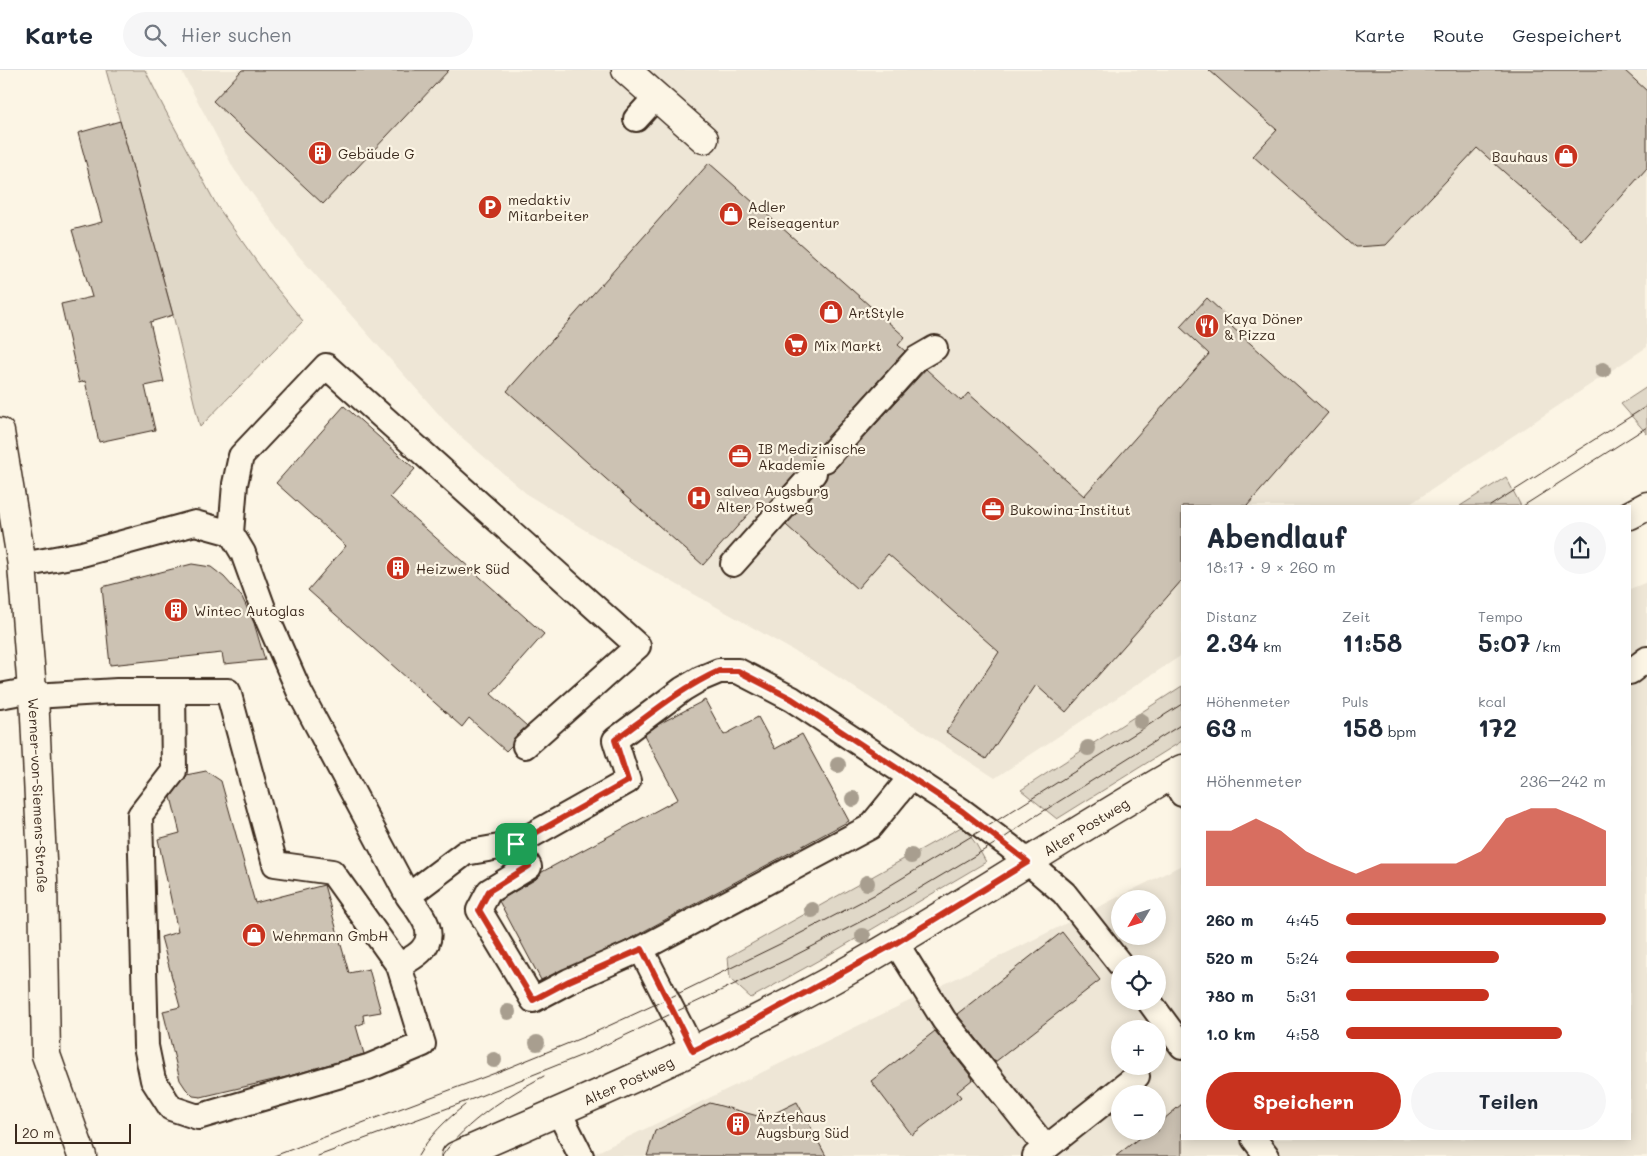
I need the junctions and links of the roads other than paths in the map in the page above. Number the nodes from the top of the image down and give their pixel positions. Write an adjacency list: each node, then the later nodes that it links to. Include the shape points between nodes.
1 (626, 70): 2 (street)
2 (656, 97): 3 (lane); 4 (street)
3 (636, 119)
4 (704, 139)
5 (935, 348): 10 (lane, via 916,359)
6 (0, 432): 11 (street, Werner-von-Siemens-Straße)
7 (1647, 506): 8 (street)
8 (1631, 514)
9 (231, 533): 11 (lane, via 195,523 82,554); 17 (lane, via 241,456 326,366 638,646); 22 (lane, via 243,553 300,693)
10 (732, 564)
11 (22, 565): 15 (street, Werner-von-Siemens-Straße)
12 (1647, 659): 13 (lane)
13 (1631, 671)
14 (173, 691): 15 (lane); 26 (lane, via 228,691 275,864 332,872); 26 (lane, via 174,771 140,815 146,1046 153,1080 171,1108 198,1117 368,1067 423,1044)
15 (33, 693): 16 (lane); 34 (street, Werner-von-Siemens-Straße, via 43,880 46,1056)
16 (0, 696)
17 (525, 746)
18 (910, 778): 20 (lane, via 792,699 738,671 719,671 683,690 615,740 628,781); 21 (lane, via 962,811); 24 (lane, via 870,827)
19 (1179, 779): 21 (street, Alter Postweg)
20 (516, 844): 22 (lane, via 465,853); 24 (lane, via 529,866 489,891 479,910 533,1000)
21 (1028, 862): 23 (street, Alter Postweg); 25 (lane, via 1064,893)
22 (408, 896): 26 (lane, via 428,926 428,941 421,951)
23 (896, 943): 29 (street, Alter Postweg); 33 (lane, via 944,1020)
24 (642, 949): 29 (lane)
25 (1113, 955)
26 (399, 966)
27 (1156, 1010): 28 (lane)
28 (1181, 1045)
29 (693, 1051): 31 (street, Alter Postweg)
30 (1137, 1076): 33 (lane)
31 (559, 1112): 35 (street, Alter Postweg); 36 (lane)
32 (1255, 1140): 37 (lane)
33 (1041, 1152)
34 (82, 1156)
35 (456, 1156)
36 (581, 1156)
37 (1267, 1156)

